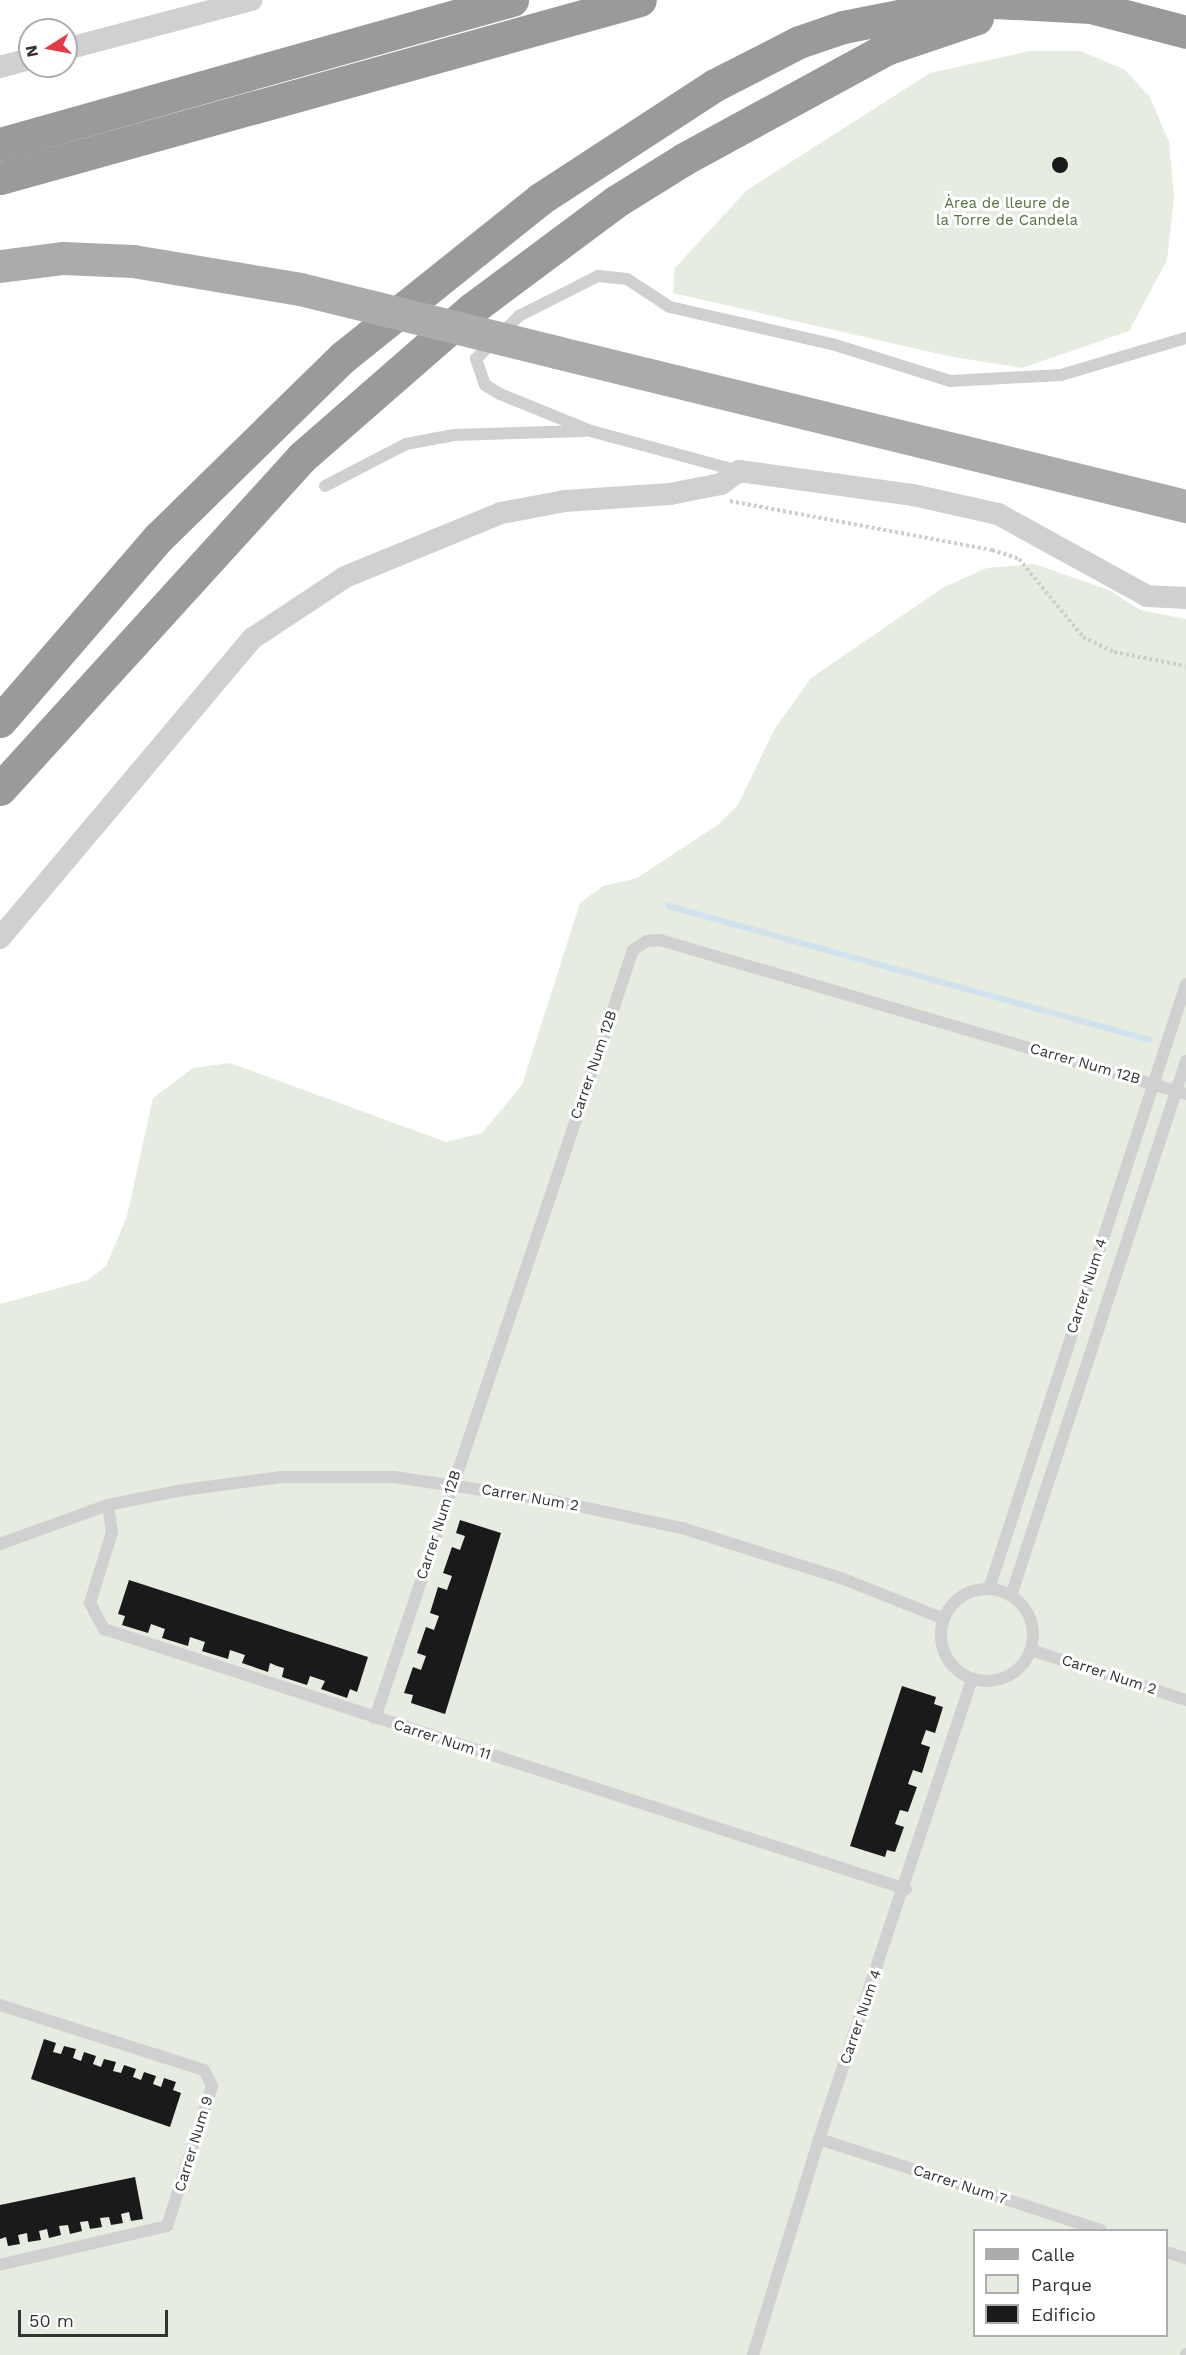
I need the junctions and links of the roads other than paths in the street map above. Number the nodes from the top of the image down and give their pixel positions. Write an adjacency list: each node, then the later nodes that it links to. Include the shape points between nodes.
1 (252, 0): 6 (street)
2 (512, 0): 9 (highway)
3 (640, 0): 10 (highway)
4 (1053, 5): 5 (highway, via 1133,16); 18 (highway, via 974,1 920,9 799,42 675,109 540,199 422,289 264,429 159,537); 19 (highway, via 958,22 886,49 684,159 553,246 391,376 302,457)
5 (1186, 32)
6 (78, 46)
7 (18, 62): 8 (street)
8 (0, 67)
9 (0, 144)
10 (3, 177)
11 (0, 266): 16 (main road, bridge, via 63,258 133,261 300,289)
12 (1186, 338): 13 (lane, via 1061,375 950,381 832,344 670,307 627,279 598,276 519,316 476,358 479,375 492,390)
13 (591, 431): 14 (lane); 15 (lane, via 454,435 406,444)
14 (739, 471): 17 (street, via 913,495 998,514 1147,596); 20 (street, via 721,484 696,490 501,513 424,540 282,615 253,638)
15 (325, 486)
16 (1186, 506)
17 (1186, 598)
18 (0, 721)
19 (0, 789)
20 (0, 938)
21 (1186, 984): 23 (lane, Carrer Num 4)
22 (1186, 1061): 24 (lane, Carrer Num 4)
23 (1153, 1084): 24 (lane, Carrer Num 12B); 25 (lane, Carrer Num 12B, via 660,940 647,940 633,950 627,965); 28 (lane, Carrer Num 4)
24 (1181, 1092): 29 (lane, Carrer Num 4)
25 (453, 1484): 26 (lane, Carrer Num 2, via 394,1477 281,1477); 30 (lane, Carrer Num 2, via 682,1528 830,1574); 34 (lane, Carrer Num 12B)
26 (108, 1505): 27 (lane, Carrer Num 2); 34 (lane, Carrer Num 11, via 112,1532 90,1603 104,1629)
27 (0, 1544)
28 (989, 1588): 29 (lane); 30 (lane, via 958,1598)
29 (1011, 1596): 31 (lane, via 1032,1623)
30 (944, 1619): 32 (lane, via 945,1655)
31 (1031, 1650): 32 (lane, via 1011,1676 996,1682); 33 (lane, Carrer Num 2)
32 (972, 1679): 35 (lane, Carrer Num 4)
33 (1186, 1700)
34 (375, 1718): 35 (lane, Carrer Num 11)
35 (906, 1889): 37 (lane, Carrer Num 4)
36 (0, 2005): 41 (lane, Carrer Num 9, via 204,2070 212,2086 167,2226)
37 (819, 2139): 38 (lane, Carrer Num 7); 42 (lane, Carrer Num 4)
38 (1098, 2229)
39 (1168, 2252): 40 (lane)
40 (1186, 2258)
41 (0, 2265)
42 (753, 2355)

